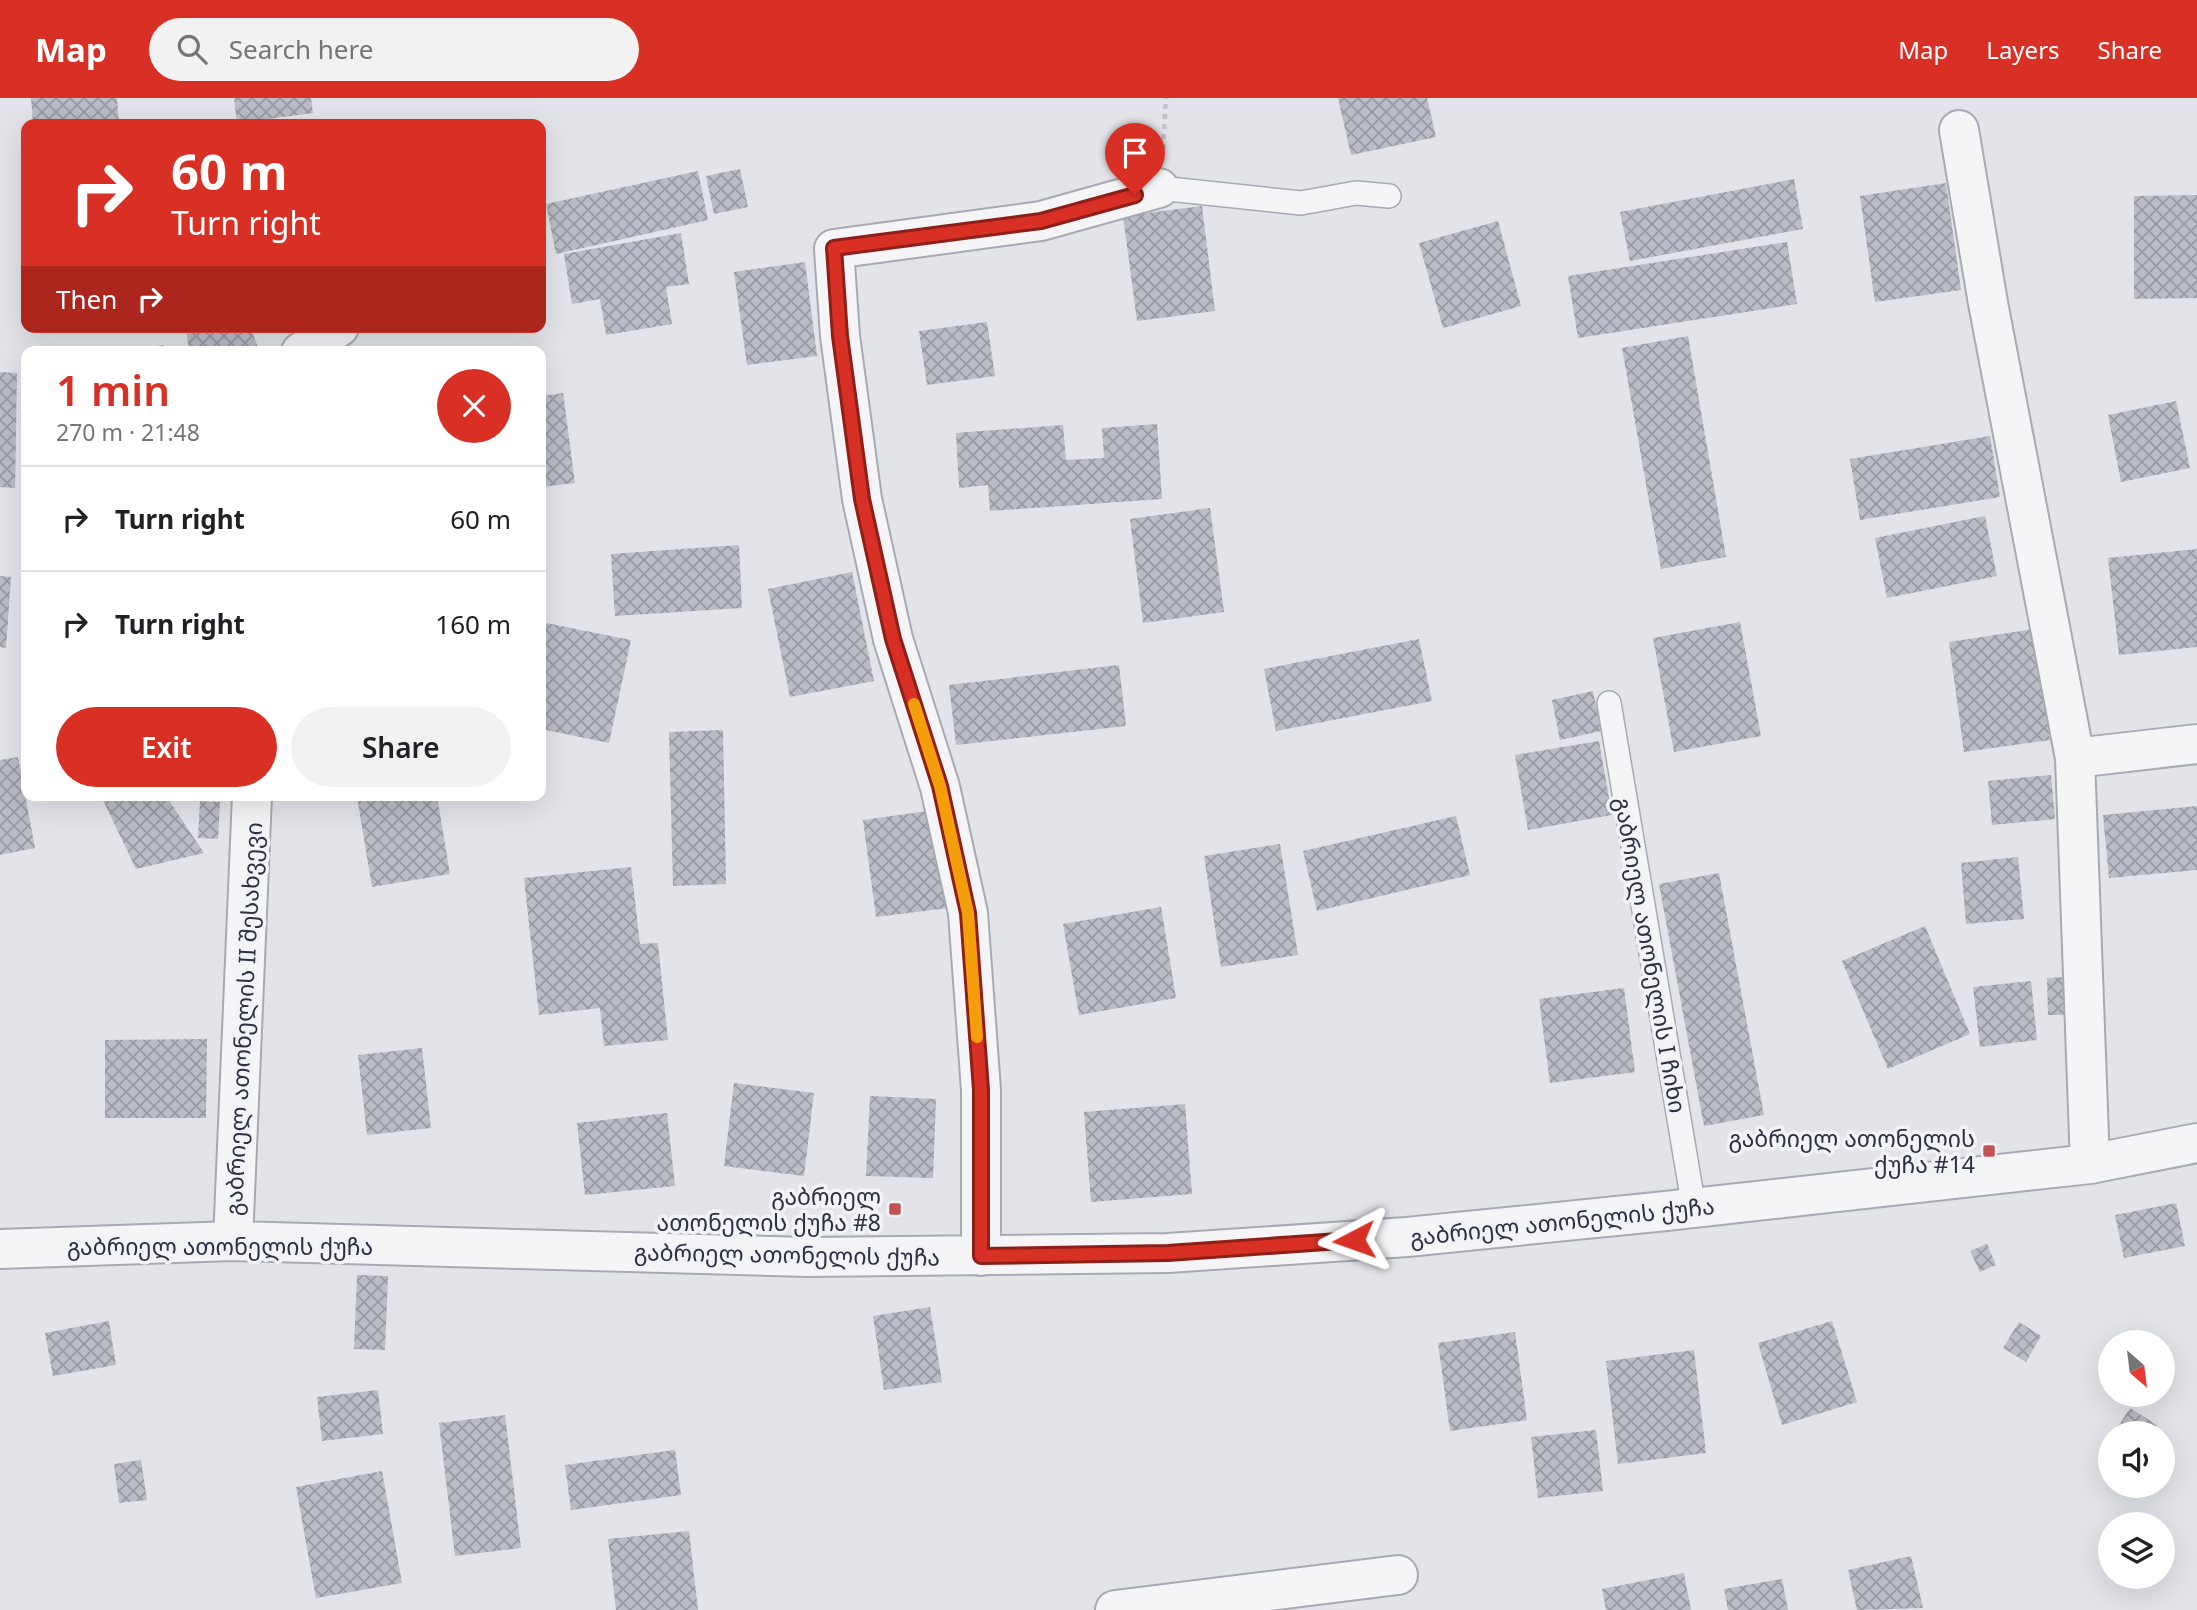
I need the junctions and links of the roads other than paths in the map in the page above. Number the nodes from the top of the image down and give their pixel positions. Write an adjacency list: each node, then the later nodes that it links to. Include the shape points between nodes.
1 (1959, 130): 8 (street)
2 (1159, 188): 3 (lane, via 1301,203 1356,193); 15 (street, via 1041,221 834,248 840,336 862,499 893,639 940,786 968,913 981,1090)
3 (1389, 196)
4 (330, 333): 5 (street)
5 (310, 346)
6 (1609, 703): 12 (lane, გაბრიელ ათონელის I ჩიხი)
7 (2197, 744): 8 (street)
8 (2075, 758): 11 (street)
9 (252, 801): 13 (street, გაბრიელ ათონელის II შესახვევი)
10 (2197, 1143): 11 (street, გაბრიელ ათონელის ქუჩა)
11 (2090, 1164): 12 (street, გაბრიელ ათონელის ქუჩა)
12 (1694, 1208): 15 (street, გაბრიელ ათონელის ქუჩა, via 1407,1237 1181,1252)
13 (233, 1241): 14 (street, გაბრიელ ათონელის ქუჩა); 15 (street, გაბრიელ ათონელის ქუჩა)
14 (0, 1249)
15 (981, 1256)
16 (1398, 1575): 17 (street)
17 (1115, 1610)

